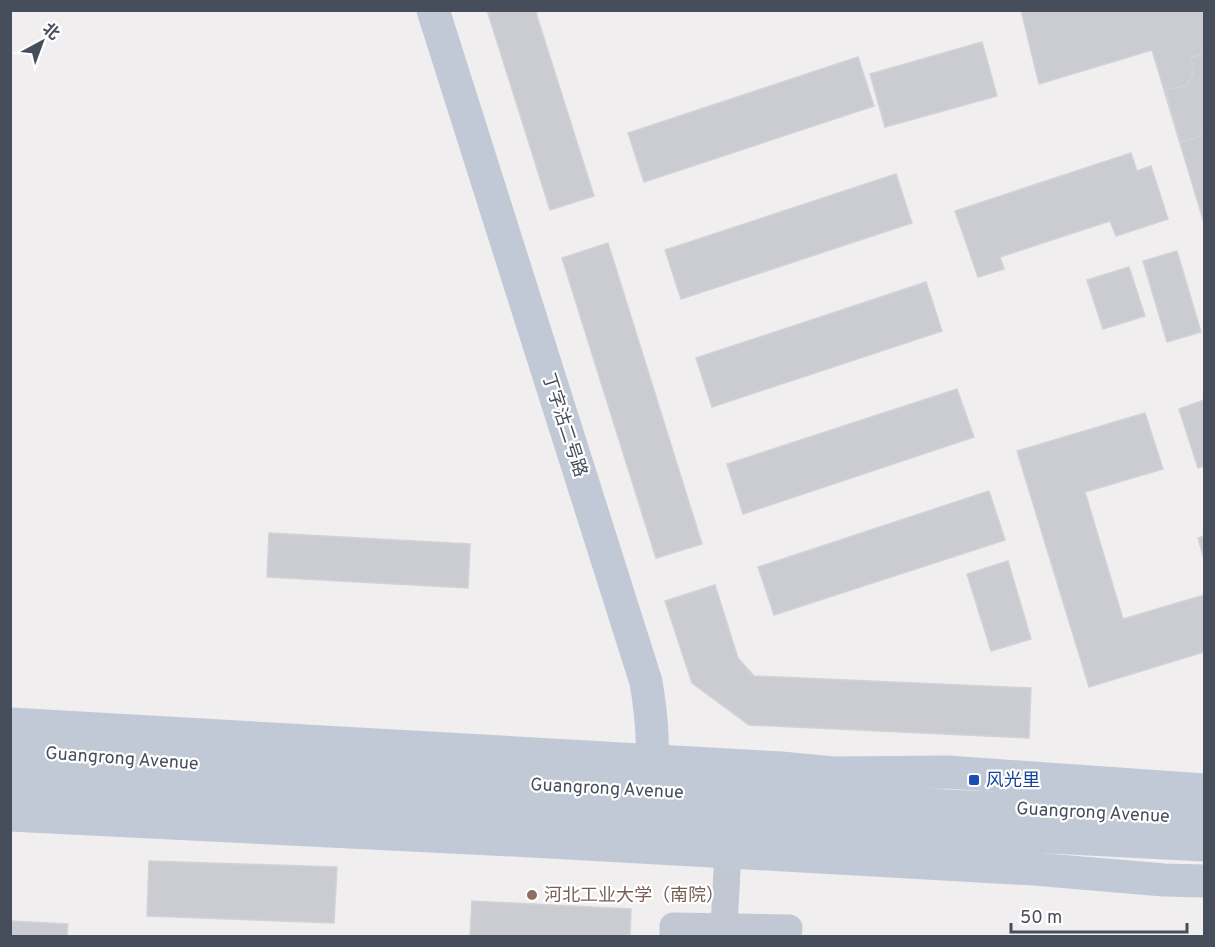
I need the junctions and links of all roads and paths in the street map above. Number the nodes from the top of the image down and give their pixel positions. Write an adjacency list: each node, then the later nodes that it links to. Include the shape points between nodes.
1 (433, 10): 6 (main road, 丁字沽二号路, via 646,682 652,715)
2 (10, 723): 6 (main road)
3 (10, 750): 6 (main road, Guangrong Avenue)
4 (10, 783): 6 (main road, Guangrong Avenue)
5 (1204, 790): 6 (main road, via 948,772 833,773)
6 (649, 804): 7 (main road); 8 (main road, Guangrong Avenue); 9 (main road, Guangrong Avenue); 10 (main road)
7 (10, 815)
8 (1204, 818)
9 (1204, 845)
10 (728, 852): 11 (main road); 12 (street)
11 (1204, 881)
12 (724, 926): 13 (street, via 673,926); 14 (street, via 789,928)
13 (673, 936)
14 (788, 936)

